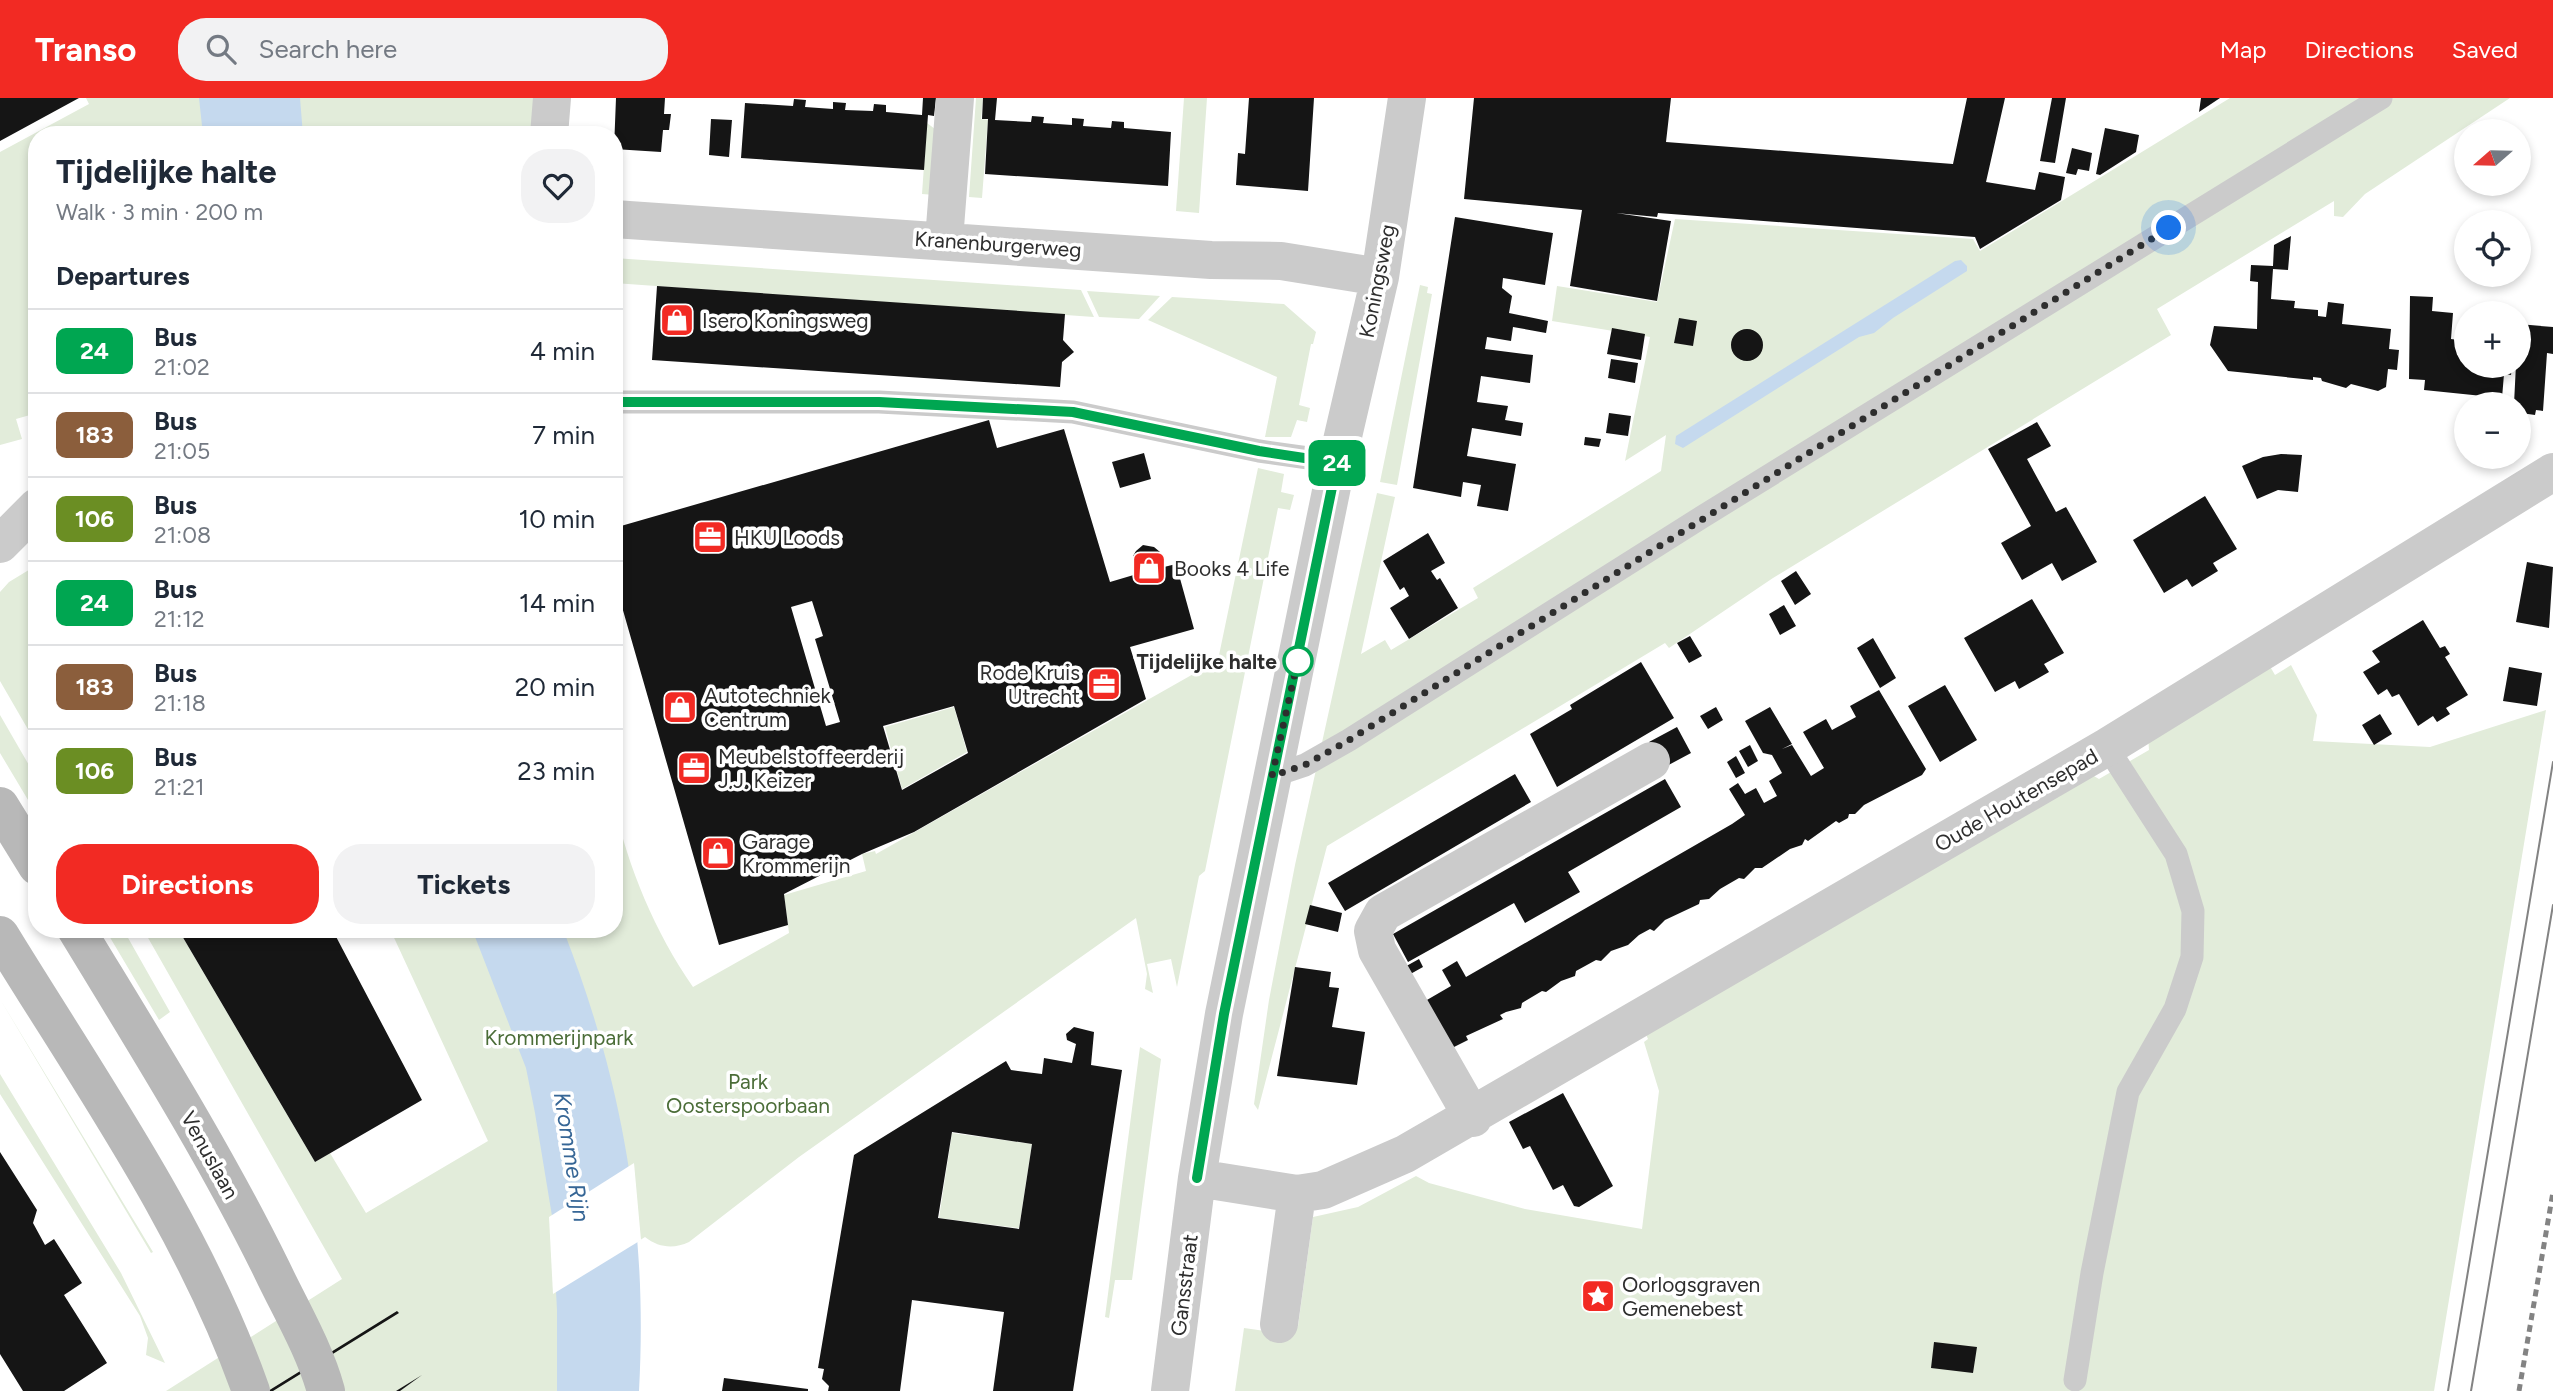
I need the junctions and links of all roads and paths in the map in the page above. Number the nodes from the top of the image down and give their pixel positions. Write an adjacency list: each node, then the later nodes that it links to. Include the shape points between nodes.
1 (552, 98): 5 (street)
2 (955, 98): 7 (street)
3 (1408, 98): 8 (street, Koningsweg)
4 (2381, 98): 18 (lane, via 1349,740 1305,765)
5 (550, 126)
6 (623, 220): 7 (street, Kranenburgerweg)
7 (944, 240): 8 (street, Kranenburgerweg, via 1282,261)
8 (1380, 278): 10 (street, Koningsweg)
9 (623, 402): 10 (lane, via 879,402 1073,412)
10 (1337, 463): 18 (street, Koningsweg)
11 (2553, 472): 16 (street, Oude Houtensepad)
12 (28, 497): 13 (street)
13 (0, 505)
14 (28, 516): 15 (street)
15 (0, 544)
16 (2107, 747): 23 (street, Oude Houtensepad); 27 (lane, via 2176,854 2193,911 2192,957 2175,1009 2128,1092)
17 (1651, 761): 23 (street, via 1383,913 1373,931 1377,950)
18 (1272, 776): 24 (street, Koningsweg, via 1224,1014)
19 (0, 806): 20 (main road)
20 (28, 851)
21 (0, 935): 28 (main road, via 178,1226 218,1307)
22 (82, 938): 29 (main road, Venuslaan, via 173,1087 258,1241 318,1364)
23 (1472, 1118): 25 (street, Oude Houtensepad, via 1360,1176)
24 (1197, 1178): 25 (street, Oude Houtensepad); 30 (street, Gansstraat)
25 (1297, 1194): 26 (street)
26 (1279, 1324)
27 (2075, 1380)
28 (251, 1391)
29 (326, 1391)
30 (1170, 1391)

